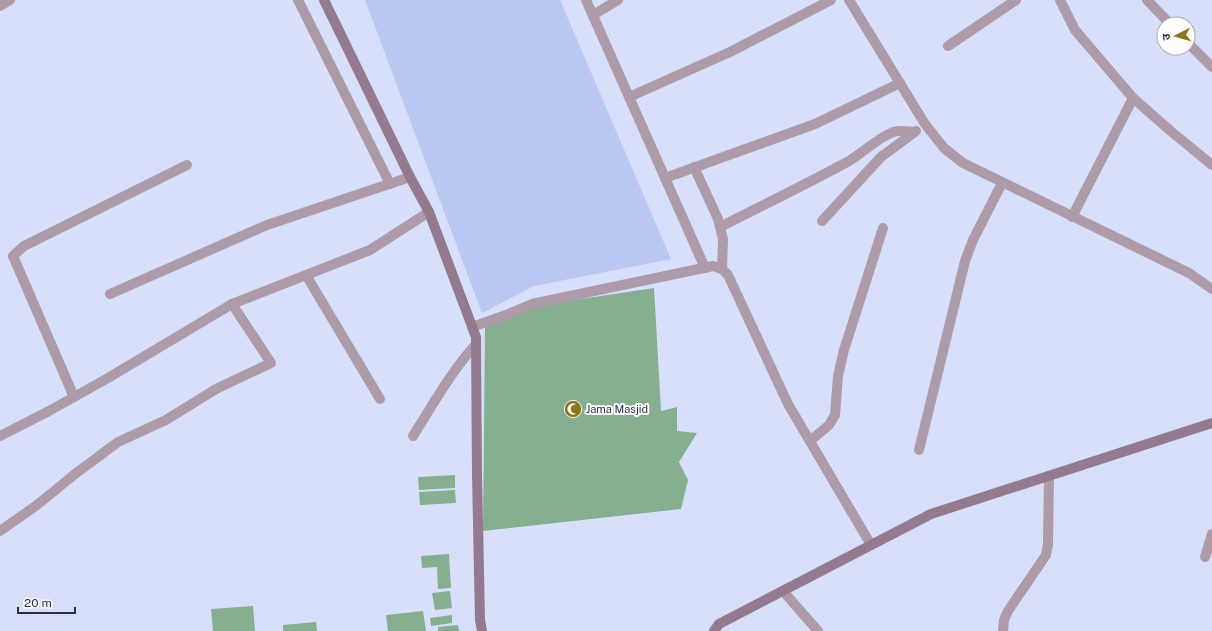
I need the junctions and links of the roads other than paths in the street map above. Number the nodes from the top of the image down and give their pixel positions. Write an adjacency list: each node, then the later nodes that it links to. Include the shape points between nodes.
1 (10, 0): 11 (street)
2 (298, 0): 28 (street)
3 (324, 0): 25 (main road)
4 (586, 0): 12 (street)
5 (618, 0): 12 (street)
6 (831, 0): 18 (street, via 730,52)
7 (848, 0): 17 (street)
8 (1016, 0): 14 (street)
9 (1060, 0): 19 (street, via 1075,30)
10 (1151, 2): 13 (street)
11 (0, 6)
12 (593, 15): 18 (street)
13 (1163, 16)
14 (948, 46)
15 (1196, 51): 16 (street)
16 (1212, 67)
17 (900, 83): 20 (street); 24 (street, via 815,124)
18 (629, 97): 26 (street)
19 (1133, 98): 22 (street); 30 (street)
20 (925, 124): 21 (street); 27 (street, via 944,148 963,163)
21 (914, 132): 31 (street, via 881,157); 32 (street, via 901,130 892,133 836,168)
22 (1212, 164)
23 (187, 165): 42 (street, via 24,246 13,256)
24 (694, 167): 26 (street); 32 (street)
25 (410, 177): 28 (street); 29 (main road)
26 (665, 178): 34 (street)
27 (1002, 183): 30 (street); 48 (street, via 972,240 965,261)
28 (390, 184): 38 (street, via 267,226)
29 (429, 212): 36 (street, via 370,250); 40 (main road)
30 (1072, 217): 37 (street, via 1188,273)
31 (822, 221)
32 (720, 227): 35 (street, via 723,239)
33 (883, 228): 47 (street, via 844,350 838,376 835,415 829,425)
34 (705, 268): 35 (street, via 713,266); 40 (street, via 532,304)
35 (722, 269): 47 (street, via 728,275 788,404)
36 (306, 275): 39 (street); 43 (street)
37 (1212, 289)
38 (110, 294)
39 (232, 304): 42 (street); 50 (street, via 271,363 216,389 166,420 118,442)
40 (472, 327): 41 (main road)
41 (476, 344): 46 (street, via 451,375); 55 (main road)
42 (74, 398): 45 (street)
43 (380, 399)
44 (1212, 423): 49 (main road)
45 (0, 436)
46 (414, 436)
47 (810, 441): 52 (street)
48 (919, 450)
49 (1049, 476): 52 (main road, via 931,514); 58 (street, via 1046,555 1008,611)
50 (0, 531)
51 (1212, 534): 53 (street)
52 (871, 545): 54 (main road)
53 (1205, 557)
54 (783, 591): 56 (main road, via 719,624); 57 (street)
55 (482, 631)
56 (714, 631)
57 (818, 631)
58 (1003, 631)

